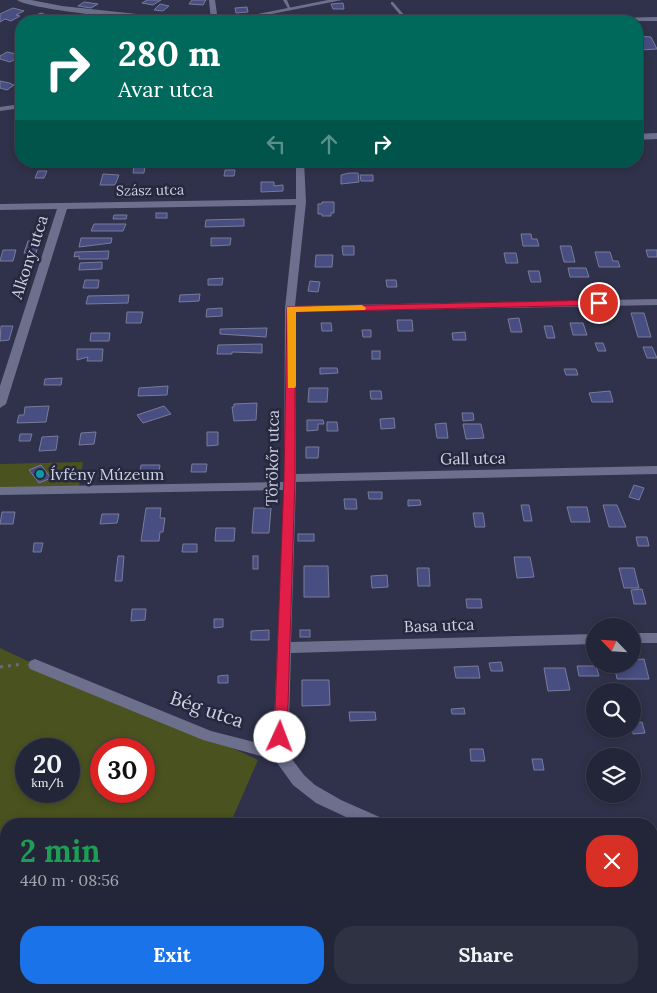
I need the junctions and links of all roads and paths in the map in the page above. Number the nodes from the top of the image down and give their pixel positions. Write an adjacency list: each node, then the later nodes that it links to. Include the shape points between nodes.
1 (20, 0): 7 (street)
2 (212, 0): 8 (street)
3 (285, 0): 6 (lane)
4 (339, 0): 6 (street)
5 (392, 3): 10 (lane)
6 (290, 9): 9 (street)
7 (128, 15)
8 (214, 15)
9 (258, 15)
10 (401, 15)
11 (643, 19): 12 (street)
12 (657, 19)
13 (15, 107): 14 (street)
14 (0, 109)
15 (657, 136): 16 (street)
16 (643, 137)
17 (300, 167): 18 (street, Törökőr utca)
18 (301, 202): 19 (street, Szász utca); 22 (street, Törökőr utca)
19 (63, 206): 20 (street, Szász utca); 23 (street, Alkony utca)
20 (0, 207)
21 (657, 302): 22 (street)
22 (291, 309): 26 (street, Törökőr utca)
23 (6, 367): 24 (street, Alkony utca)
24 (0, 404)
25 (657, 470): 26 (street, Gall utca)
26 (290, 482): 27 (street, Gall utca); 31 (street, Törökőr utca)
27 (0, 491)
28 (641, 638): 29 (street)
29 (657, 638)
30 (586, 639): 31 (street, Basa utca)
31 (284, 648): 34 (street, Törökőr utca)
32 (35, 665): 33 (path); 34 (street, Bég utca, via 208,736)
33 (0, 666)
34 (280, 755): 35 (street, via 289,772 305,787)
35 (365, 818)

